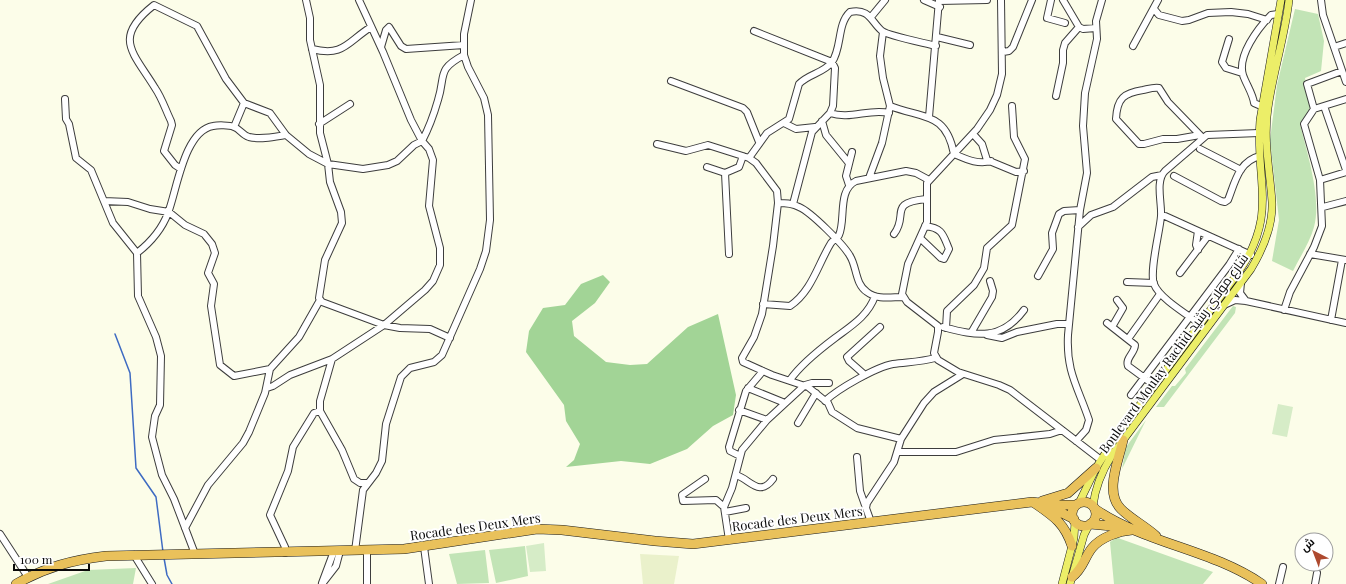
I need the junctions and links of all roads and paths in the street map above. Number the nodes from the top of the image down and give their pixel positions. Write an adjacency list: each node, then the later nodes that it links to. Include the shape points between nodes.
1 (306, 0): 36 (street)
2 (359, 0): 23 (street)
3 (471, 0): 30 (street)
4 (885, 0): 19 (street)
5 (924, 0): 16 (street)
6 (987, 0): 16 (street)
7 (1001, 0): 37 (street)
8 (1032, 0): 37 (street, via 1013,47)
9 (1051, 0): 21 (street, via 1047,18)
10 (1063, 0): 22 (street)
11 (1102, 0): 24 (street)
12 (1158, 0): 17 (street)
13 (1281, 0): 18 (main road, Boulevard Moulay Rachid شارع مولاي رشيد)
14 (1289, 0): 117 (main road, Boulevard Moulay Rachid شارع مولاي رشيد, via 1267,120 1266,144 1272,203 1270,224 1258,257)
15 (1321, 0): 35 (street, via 1323,15)
16 (939, 3): 27 (street)
17 (1154, 9): 20 (street, via 1159,15 1182,21 1208,13 1231,12); 33 (street)
18 (1278, 14): 20 (street, via 1271,15); 51 (main road, Boulevard Moulay Rachid شارع مولاي رشيد)
19 (871, 17): 26 (street); 39 (street, via 856,12 848,14)
20 (1267, 20): 41 (street, via 1250,41)
21 (1064, 23)
22 (1079, 26): 24 (street, via 1084,29); 44 (street, via 1065,43 1064,63)
23 (371, 27): 34 (street); 36 (street, via 342,49 328,52)
24 (1096, 28): 96 (street, via 1097,39 1085,93 1083,126 1087,173)
25 (754, 31): 39 (street)
26 (883, 32): 32 (street); 49 (street, via 880,56)
27 (937, 37): 31 (street); 32 (street)
28 (1229, 39): 41 (street, via 1222,62 1226,68)
29 (1346, 43): 35 (street)
30 (464, 45): 34 (street, via 406,49 401,46 389,27); 38 (street)
31 (970, 45)
32 (936, 46): 56 (street)
33 (1133, 46)
34 (381, 47): 66 (street)
35 (1334, 47): 40 (street)
36 (312, 49): 59 (street, via 320,85)
37 (1003, 52): 63 (street, via 1002,74 997,95)
38 (464, 55): 66 (street, via 449,64 444,71 438,99); 140 (street, via 486,105 491,206 484,259)
39 (832, 62): 54 (street, via 835,68 834,95); 58 (street, via 799,84 789,118)
40 (1342, 71): 43 (street); 53 (street, via 1306,84)
41 (1242, 72): 51 (street, via 1254,104)
42 (671, 81): 67 (street, via 743,108)
43 (1346, 82)
44 (1056, 96)
45 (65, 99): 91 (street, via 66,119 76,158 91,170)
46 (1346, 99): 52 (street)
47 (244, 103): 60 (street); 64 (street, via 270,113); 79 (street, via 226,79 195,24 154,5 140,16 134,23 130,45 136,61 156,90 172,125 164,151)
48 (350, 104): 59 (street)
49 (890, 106): 55 (street); 56 (street)
50 (1012, 106): 81 (street, via 1012,130 1025,160)
51 (1261, 106): 62 (main road, Boulevard Moulay Rachid شارع مولاي رشيد)
52 (1324, 106): 53 (street); 74 (street)
53 (1314, 109): 88 (street, via 1304,124)
54 (830, 113): 55 (street, via 837,116 854,116 876,111); 57 (street)
55 (889, 113): 86 (street)
56 (929, 117): 71 (street, via 943,126 948,133)
57 (822, 121): 61 (street); 76 (street, via 826,135)
58 (784, 123): 61 (street, via 796,129); 67 (street, via 767,133)
59 (319, 124): 77 (street)
60 (234, 127): 64 (street, via 249,137); 79 (street, via 211,126 201,132)
61 (815, 127): 94 (street)
62 (1258, 133): 65 (street, via 1213,134); 72 (main road, Boulevard Moulay Rachid شارع مولاي رشيد)
63 (973, 134): 71 (street); 75 (street, via 982,144 985,158)
64 (286, 135): 77 (street, via 309,154)
65 (1201, 137): 65 (street, via 1168,102 1159,88 1128,93 1122,97 1116,119 1139,144 1163,139); 84 (street)
66 (422, 141): 77 (street, via 388,165 362,169); 134 (street, via 429,149 433,160 429,206 440,248 440,265 429,286)
67 (759, 142): 73 (street)
68 (657, 144): 73 (street, via 686,150 708,145)
69 (1200, 149): 80 (street)
70 (852, 152): 76 (street)
71 (954, 154): 75 (street, via 975,162); 87 (street)
72 (1260, 156): 80 (street, via 1249,159); 111 (main road, Boulevard Moulay Rachid شارع مولاي رشيد, via 1264,207)
73 (746, 157): 83 (street, via 739,167); 93 (street, via 756,163 776,188)
74 (1344, 160): 82 (street)
75 (991, 161): 81 (street, via 1016,172)
76 (848, 162): 89 (street, via 846,176)
77 (328, 164): 122 (street, via 330,182 342,222 325,260 319,290)
78 (707, 167): 83 (street)
79 (181, 169): 97 (street)
80 (1241, 170): 85 (street, via 1228,200 1224,202)
81 (1024, 171): 137 (street, via 1012,225 987,248 984,268 974,285 946,311)
82 (1346, 171): 88 (street)
83 (726, 173): 109 (street)
84 (1162, 175): 98 (street); 100 (street, via 1152,177 1113,207 1091,215)
85 (1174, 176)
86 (869, 178): 87 (street, via 906,171); 89 (street)
87 (929, 180): 90 (street)
88 (1320, 180): 95 (street)
89 (849, 185): 105 (street, via 839,235)
90 (926, 200): 99 (street); 102 (street, via 906,203 902,207)
91 (104, 201): 97 (street, via 128,202); 108 (street, via 112,223)
92 (1346, 201): 95 (street)
93 (778, 203): 94 (street); 125 (street)
94 (793, 204): 105 (street, via 804,209)
95 (1322, 207): 110 (street, via 1322,226)
96 (1080, 210): 100 (street); 114 (street, via 1064,211 1059,214 1052,233 1052,249)
97 (169, 212): 108 (street, via 157,233); 144 (street, via 185,225 204,234 214,249 215,257 208,273 214,284 211,306 220,365 234,376)
98 (1161, 216): 101 (street); 118 (street)
99 (925, 226): 104 (street); 104 (street, via 937,228 942,232 949,249 947,256 941,258)
100 (1078, 228): 132 (street)
101 (1198, 232): 103 (street); 107 (street)
102 (894, 234)
103 (1208, 236): 106 (street); 107 (street)
104 (920, 238): 121 (street, via 908,264)
105 (835, 239): 120 (street, via 851,256 862,287); 125 (street, via 812,280 793,304)
106 (1239, 249): 111 (street); 129 (street)
107 (1198, 250): 113 (street)
108 (137, 253): 185 (street, via 138,296 156,337 161,356 160,405 155,416 152,437 162,475)
109 (729, 254)
110 (1310, 254): 112 (street); 128 (street, via 1290,292)
111 (1251, 255): 133 (main road, Boulevard Moulay Rachid شارع مولاي رشيد)
112 (1344, 260): 130 (street)
113 (1180, 273)
114 (1038, 276)
115 (990, 281): 138 (street, via 992,297)
116 (1127, 282): 118 (street)
117 (1241, 282): 124 (street, via 1240,293); 126 (main road, Boulevard Moulay Rachid شارع مولاي رشيد)
118 (1154, 283): 119 (street)
119 (1160, 294): 129 (street); 141 (street)
120 (875, 296): 121 (street); 149 (street, via 865,314 820,349)
121 (903, 297): 135 (street)
122 (320, 300): 134 (street); 144 (street, via 299,336)
123 (1117, 300): 141 (street, via 1123,308 1109,325)
124 (1246, 302): 126 (street, via 1235,300); 128 (street)
125 (763, 304): 145 (street, via 756,332 741,359 744,363)
126 (1224, 305): 165 (main road, Boulevard Moulay Rachid شارع مولاي رشيد)
127 (1024, 310): 139 (street, via 1008,327)
128 (1284, 310): 130 (street)
129 (1190, 316): 133 (street); 148 (street)
130 (1331, 320): 131 (street)
131 (1346, 323)
132 (1069, 324): 139 (street, via 1017,332 1002,338); 166 (street, via 1070,370 1090,420 1086,430)
133 (1200, 324): 152 (main road, Boulevard Moulay Rachid شارع مولاي رشيد)
134 (384, 325): 140 (street, via 430,329); 143 (street)
135 (938, 326): 137 (street); 142 (street, via 934,347)
136 (880, 327): 147 (street, via 847,357)
137 (946, 328): 138 (street)
138 (971, 333): 139 (street)
139 (986, 335)
140 (450, 338): 175 (street, via 437,360 410,368 401,377 386,424 382,462)
141 (1128, 339): 148 (street, via 1135,347 1127,365)
142 (935, 358): 146 (street); 147 (street, via 921,362 892,364)
143 (332, 360): 153 (street, via 290,375); 160 (street, via 320,401)
144 (270, 369): 153 (street, via 266,381)
145 (763, 371): 149 (street); 154 (street)
146 (963, 374): 163 (street, via 1004,387); 164 (street, via 929,397)
147 (866, 375): 157 (street, via 836,391)
148 (1143, 378): 152 (street); 156 (street)
149 (790, 380): 151 (street)
150 (829, 383): 151 (street)
151 (805, 385): 155 (street); 158 (street)
152 (1154, 385): 170 (main road, Boulevard Moulay Rachid شارع مولاي رشيد)
153 (267, 388): 185 (street, via 244,443 208,485)
154 (748, 388): 158 (street); 159 (street)
155 (816, 393): 157 (street); 162 (street)
156 (1131, 395)
157 (825, 401): 164 (street, via 832,412 857,428)
158 (785, 403): 161 (street)
159 (739, 410): 161 (street); 168 (street, via 729,447 730,451)
160 (320, 411): 175 (street, via 342,450 354,479 360,483); 195 (street, via 314,413 293,446 288,471 270,515 285,547)
161 (767, 420): 168 (street)
162 (798, 423)
163 (1062, 430): 166 (street); 167 (street, via 994,440 956,452)
164 (901, 439): 167 (street)
165 (1123, 440): 180 (main road, Boulevard Moulay Rachid شارع مولاي رشيد, via 1104,469 1094,495); 189 (highway, via 1114,487 1115,500 1124,512)
166 (1076, 441): 170 (street)
167 (898, 452): 179 (street, via 892,466 868,499)
168 (740, 456): 172 (street)
169 (857, 457): 179 (street, via 860,491)
170 (1101, 460): 171 (main road, Boulevard Moulay Rachid شارع مولاي رشيد)
171 (1096, 468): 176 (highway, via 1068,493); 177 (main road, Boulevard Moulay Rachid شارع مولاي رشيد)
172 (736, 474): 174 (street, via 762,488); 181 (street)
173 (705, 479): 181 (street, via 683,495 683,501 716,500)
174 (773, 479)
175 (367, 483): 193 (street, via 362,495)
176 (1036, 502): 177 (highway, Rocade des Deux Mers); 182 (highway, Rocade des Deux Mers); 183 (highway, Rocade des Deux Mers); 190 (highway, via 1062,523 1068,531)
177 (1078, 504): 180 (highway, Rocade des Deux Mers, via 1087,502); 182 (highway, via 1072,512)
178 (746, 508): 181 (street)
179 (866, 508): 183 (street)
180 (1094, 508): 184 (highway, via 1096,517); 186 (highway, Rocade des Deux Mers)
181 (724, 510): 188 (street)
182 (1074, 520): 184 (highway, Rocade des Deux Mers, via 1080,525); 190 (main road)
183 (870, 522): 188 (highway, Rocade des Deux Mers)
184 (1089, 524): 186 (highway, Rocade des Deux Mers); 201 (main road)
185 (185, 528): 196 (street)
186 (1130, 529): 189 (highway, Rocade des Deux Mers); 201 (highway, via 1096,544 1081,570)
187 (0, 534): 200 (street)
188 (729, 540): 191 (highway, Rocade des Deux Mers, via 693,544 670,543 537,529)
189 (1162, 540): 208 (highway, Rocade des Deux Mers, via 1231,566)
190 (1072, 546): 207 (main road)
191 (424, 547): 194 (highway, Rocade des Deux Mers); 206 (street)
192 (337, 551): 193 (highway, Rocade des Deux Mers); 195 (highway, Rocade des Deux Mers); 204 (street, via 336,566)
193 (355, 551): 194 (highway, Rocade des Deux Mers)
194 (367, 551): 205 (street)
195 (285, 553): 196 (highway, Rocade des Deux Mers)
196 (196, 554): 197 (highway, Rocade des Deux Mers)
197 (134, 555): 200 (highway, Rocade des Deux Mers, via 76,560); 203 (street)
198 (1283, 567): 209 (street)
199 (1317, 573): 210 (street)
200 (28, 577): 202 (highway, Rocade des Deux Mers)
201 (1071, 580)
202 (16, 584)
203 (152, 584)
204 (322, 584)
205 (367, 584)
206 (429, 584)
207 (1062, 584)
208 (1262, 584)
209 (1279, 584)
210 (1315, 584)

